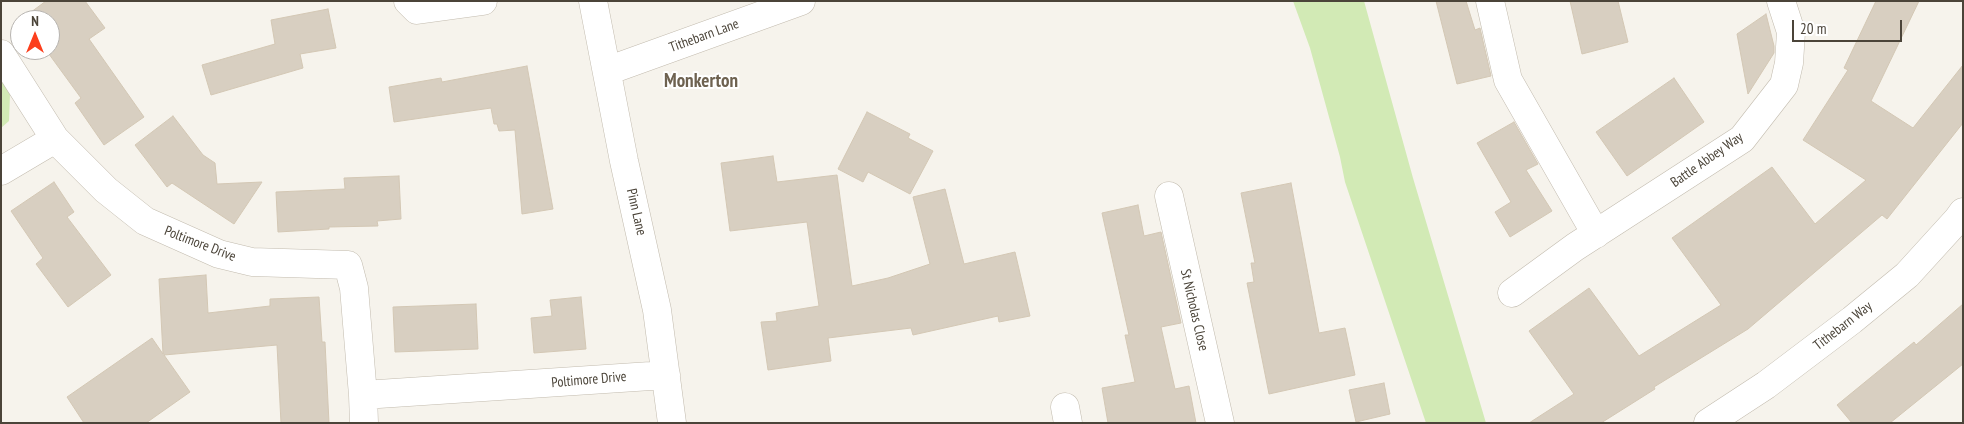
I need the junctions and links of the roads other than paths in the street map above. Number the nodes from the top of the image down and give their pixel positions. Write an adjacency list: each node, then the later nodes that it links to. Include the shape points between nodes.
1 (408, 1): 2 (street, via 417,10)
2 (483, 1)
3 (593, 1): 8 (street, Pinn Lane)
4 (801, 1): 8 (street, Tithebarn Lane)
5 (1490, 1): 13 (street, via 1508,80)
6 (1781, 1): 13 (street, Battle Abbey Way, via 1791,32 1789,63 1784,85 1769,106 1742,139)
7 (1, 54): 9 (street, Poltimore Drive)
8 (607, 71): 15 (street, Pinn Lane, via 657,310)
9 (55, 139): 10 (street); 16 (street, Poltimore Drive, via 125,206 146,221 183,239 218,254 252,262 348,265 354,288)
10 (1, 171)
11 (1169, 196): 19 (street, St Nicholas Close)
12 (1961, 218): 20 (street, Tithebarn Way, via 1907,275 1852,320 1766,385)
13 (1596, 234): 14 (street, Battle Abbey Way)
14 (1512, 292)
15 (666, 375): 16 (street, Poltimore Drive); 18 (street, Pinn Lane)
16 (363, 395): 17 (street, Poltimore Drive)
17 (364, 423)
18 (672, 423)
19 (1220, 423)
20 (1708, 423)

